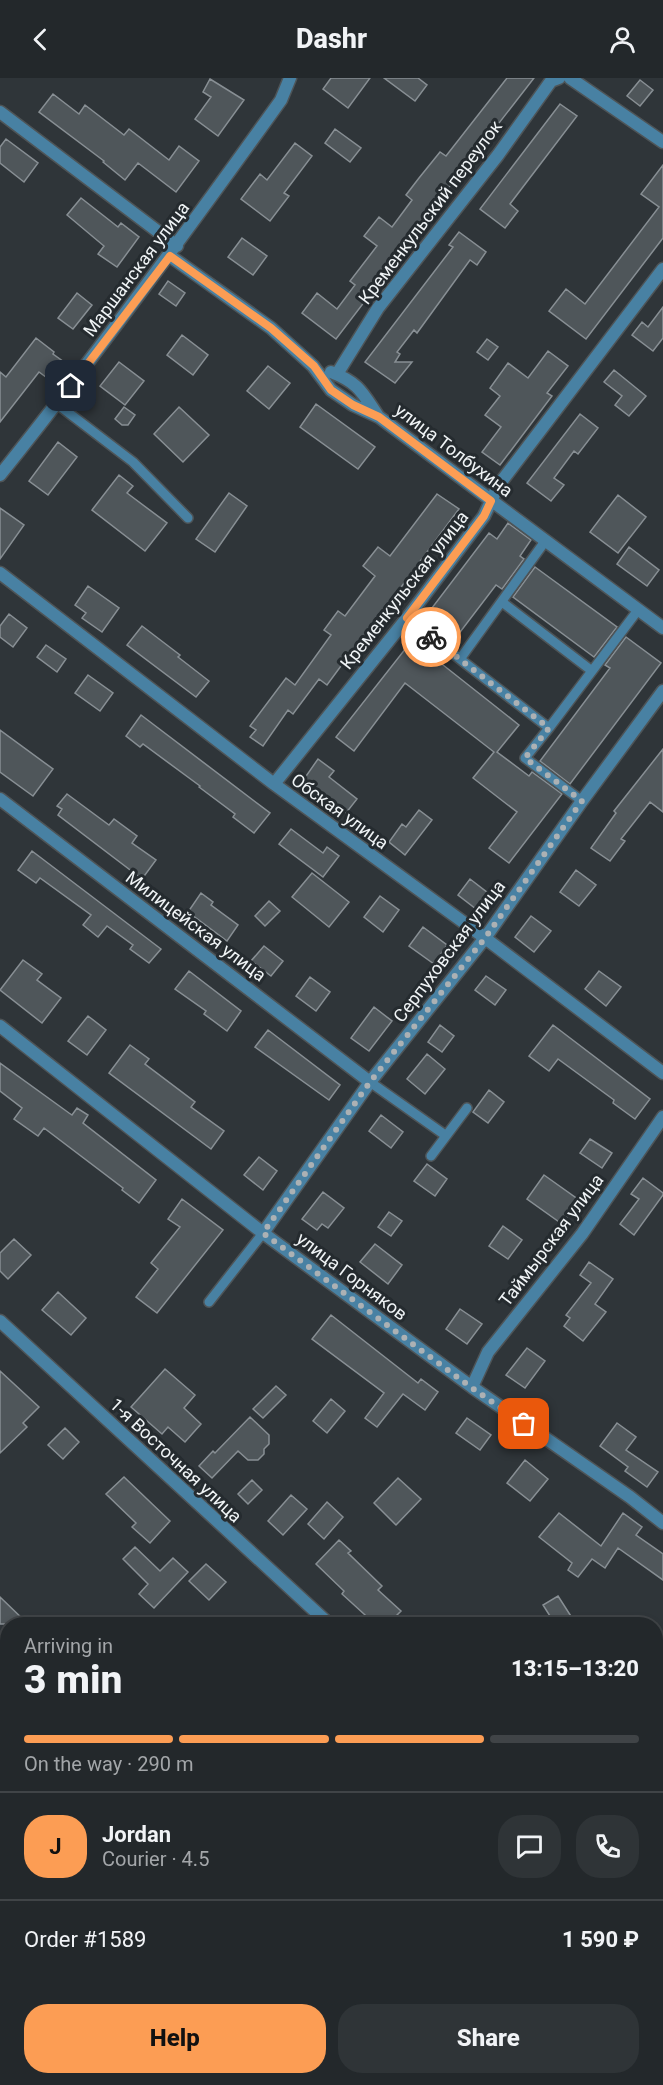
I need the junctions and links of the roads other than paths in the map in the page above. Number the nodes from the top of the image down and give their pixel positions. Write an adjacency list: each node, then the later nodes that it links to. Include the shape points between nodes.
1 (290, 78): 6 (street, Маршанская улица, via 281,99)
2 (559, 78): 9 (street, Кременкульский переулок, via 551,81 378,308)
3 (570, 78): 5 (street)
4 (0, 112): 6 (street, улица Толбухина)
5 (663, 142)
6 (174, 251): 8 (street, улица Толбухина); 10 (street, Маршанская улица)
7 (663, 269): 13 (street, Кременкульская улица, via 498,486)
8 (314, 366): 9 (street); 11 (street, улица Толбухина, via 331,390)
9 (337, 374): 11 (street, via 359,386)
10 (57, 405): 12 (street, Маршанская улица); 14 (lane, via 133,462)
11 (379, 417): 13 (street, улица Толбухина)
12 (0, 475)
13 (491, 501): 15 (street, улица Толбухина); 19 (street, Кременкульская улица, via 484,516)
14 (189, 518)
15 (546, 540): 17 (lane); 18 (street, улица Толбухина)
16 (0, 573): 25 (street, Обская улица)
17 (502, 602): 21 (lane); 22 (lane)
18 (638, 610): 20 (street, улица Толбухина); 22 (lane)
19 (407, 618): 21 (lane); 25 (street, Кременкульская улица)
20 (663, 628)
21 (460, 659): 24 (lane)
22 (592, 671): 24 (lane)
23 (663, 691): 27 (street, Серпуховская улица)
24 (549, 728): 27 (lane, via 525,758)
25 (274, 784): 28 (street, Обская улица)
26 (0, 799): 31 (street, Милицейская улица)
27 (582, 801): 28 (street, Серпуховская улица)
28 (485, 938): 30 (street, Обская улица); 31 (street, Серпуховская улица)
29 (0, 1026): 36 (street, улица Горняков)
30 (663, 1073)
31 (370, 1082): 34 (lane); 36 (street, Серпуховская улица)
32 (467, 1108): 34 (lane)
33 (663, 1117): 39 (street, Таймырская улица, via 582,1234 488,1352)
34 (445, 1136): 35 (lane)
35 (431, 1156)
36 (263, 1233): 37 (lane); 39 (street, улица Горняков)
37 (209, 1302)
38 (0, 1321): 41 (street, 1-я Восточная улица)
39 (472, 1388): 40 (street, улица Горняков)
40 (663, 1523)
41 (321, 1617)

